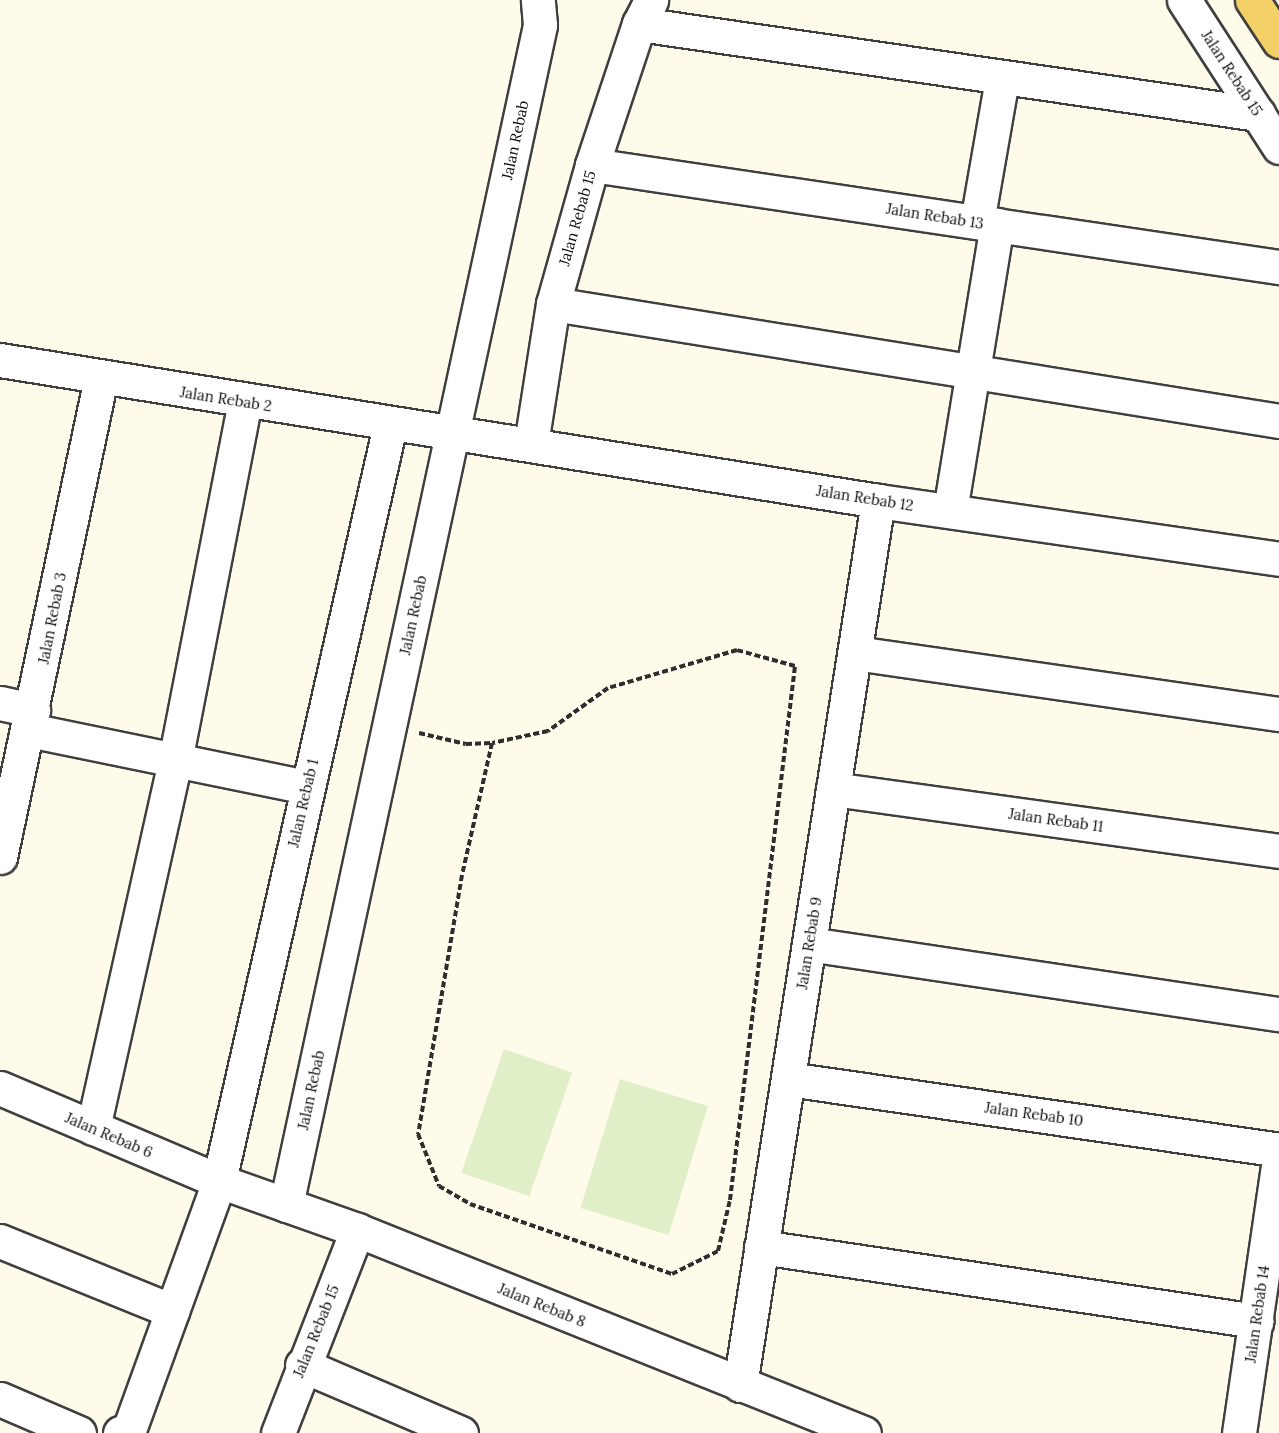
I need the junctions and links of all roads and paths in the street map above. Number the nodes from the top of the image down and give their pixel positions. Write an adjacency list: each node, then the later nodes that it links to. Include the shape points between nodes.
1 (561, 0): 4 (street, Jalan Rebab)
2 (1184, 0): 6 (street, Jalan Rebab 15)
3 (645, 12): 5 (street); 8 (street, Jalan Rebab 15)
4 (539, 13): 18 (street, Jalan Rebab)
5 (1002, 79): 6 (street); 9 (street)
6 (1258, 114): 7 (street, Jalan Rebab 15)
7 (1279, 147)
8 (592, 165): 9 (street, Jalan Rebab 13); 11 (street, Jalan Rebab 15)
9 (987, 224): 10 (street, Jalan Rebab 13); 13 (street)
10 (1279, 267)
11 (553, 304): 13 (street); 19 (street, Jalan Rebab 15)
12 (0, 360): 14 (street, Jalan Rebab 2)
13 (972, 372): 16 (street); 21 (street)
14 (101, 379): 15 (street, Jalan Rebab 2); 26 (street, Jalan Rebab 3)
15 (244, 402): 17 (street, Jalan Rebab 2); 31 (street)
16 (1279, 421)
17 (390, 425): 18 (street, Jalan Rebab 2); 32 (street, Jalan Rebab 1)
18 (452, 434): 19 (street, Jalan Rebab 12); 28 (street, Jalan Rebab)
19 (531, 444): 20 (street, Jalan Rebab 12)
20 (878, 501): 21 (street, Jalan Rebab 12); 23 (street, Jalan Rebab 9)
21 (950, 511): 22 (street, Jalan Rebab 12)
22 (1279, 559)
23 (855, 652): 25 (street); 33 (street, Jalan Rebab 9)
24 (0, 703): 26 (street)
25 (1279, 714)
26 (31, 720): 31 (street); 35 (street, Jalan Rebab 3)
27 (422, 722): 28 (path)
28 (404, 730): 29 (path, via 466,744); 30 (path); 44 (street, Jalan Rebab)
29 (492, 743): 29 (path, via 462,875 418,1134 440,1186 470,1204 672,1274 718,1251 730,1200 795,666 737,650 608,688 549,731)
30 (417, 745)
31 (175, 761): 32 (street); 40 (street)
32 (307, 787): 43 (street, Jalan Rebab 1)
33 (833, 789): 34 (street, Jalan Rebab 11); 36 (street, Jalan Rebab 9)
34 (1279, 851)
35 (0, 857)
36 (809, 944): 37 (street); 38 (street, Jalan Rebab 9)
37 (1279, 1014)
38 (788, 1079): 41 (street, Jalan Rebab 10); 47 (street, Jalan Rebab 9)
39 (0, 1088): 40 (street, Jalan Rebab 6)
40 (93, 1128): 43 (street, Jalan Rebab 6)
41 (1279, 1150)
42 (1279, 1159): 49 (street, Jalan Rebab 14)
43 (219, 1181): 44 (street, Jalan Rebab 8); 48 (street, Jalan Rebab 1)
44 (286, 1205): 45 (street, Jalan Rebab 8)
45 (357, 1230): 50 (street, Jalan Rebab 15); 51 (street, Jalan Rebab 8)
46 (0, 1241): 48 (street)
47 (761, 1247): 49 (street); 51 (street, Jalan Rebab 9)
48 (172, 1311): 53 (street, Jalan Rebab 1)
49 (1256, 1321): 58 (street, Jalan Rebab 14)
50 (302, 1365): 55 (street, Jalan Rebab 15); 56 (street)
51 (740, 1385): 57 (street, Jalan Rebab 8)
52 (0, 1399): 54 (street)
53 (124, 1431)
54 (80, 1433)
55 (278, 1433)
56 (461, 1433)
57 (864, 1433)
58 (1239, 1433)

